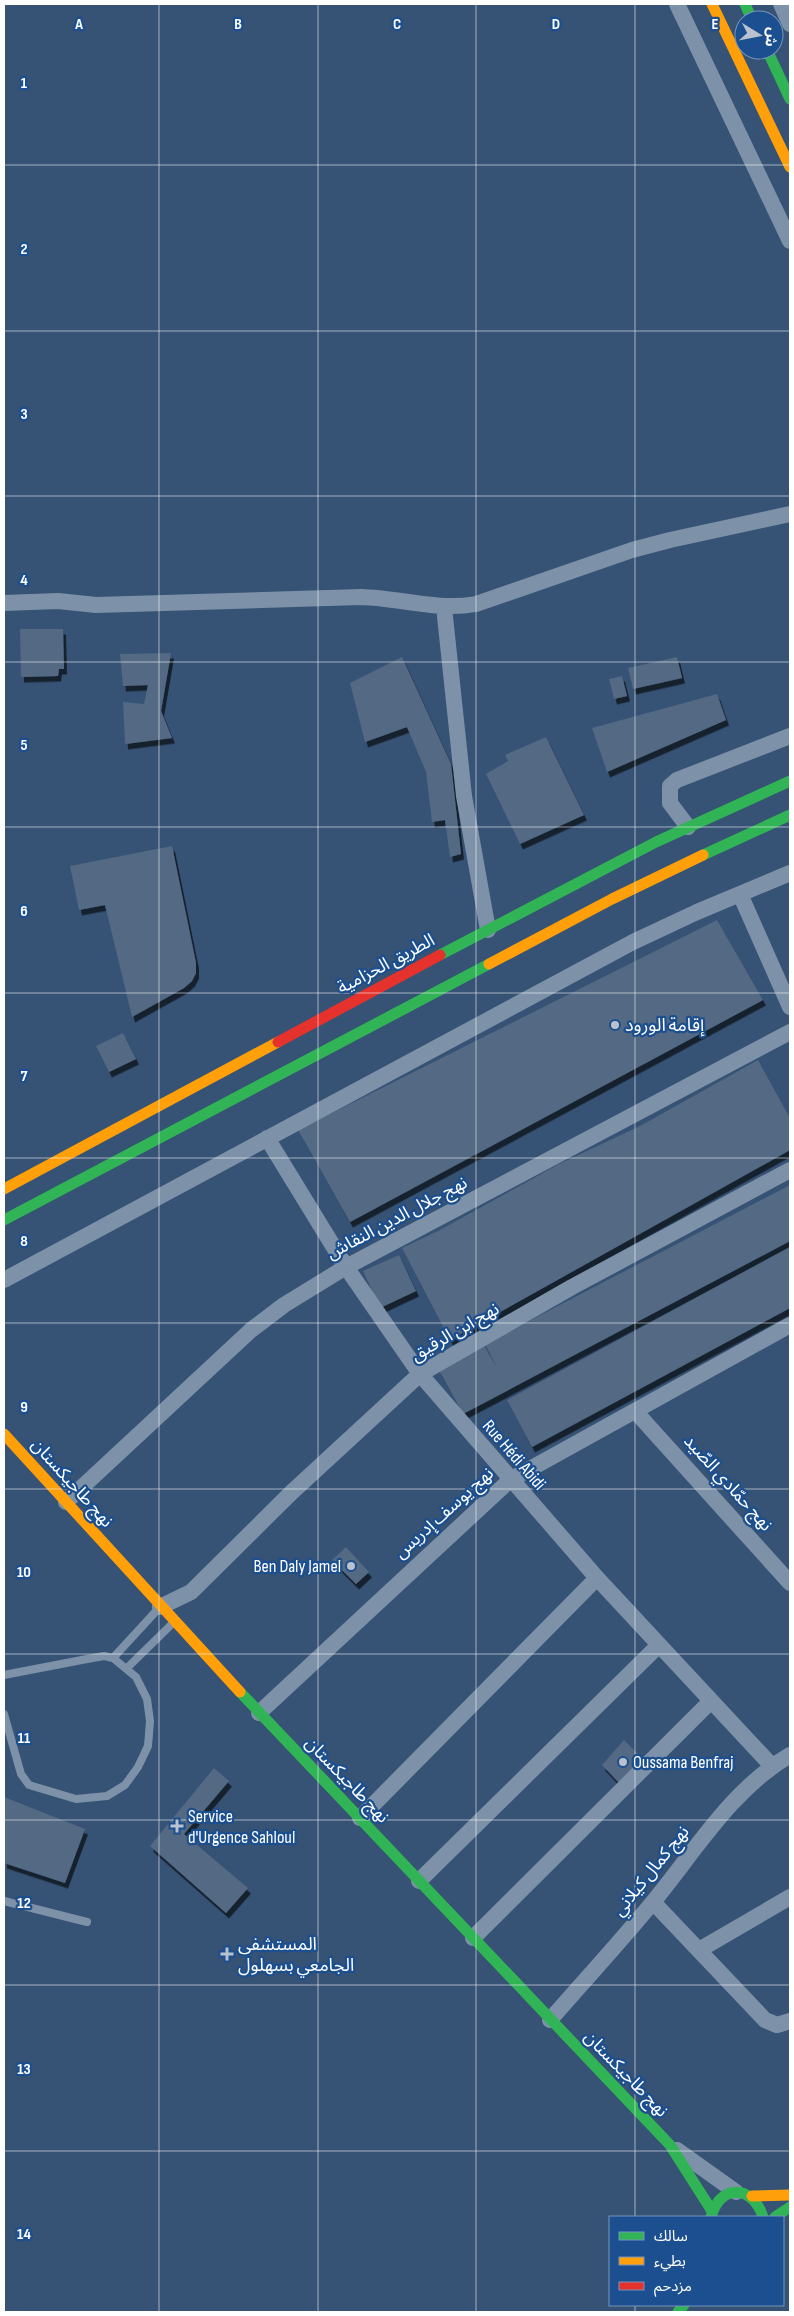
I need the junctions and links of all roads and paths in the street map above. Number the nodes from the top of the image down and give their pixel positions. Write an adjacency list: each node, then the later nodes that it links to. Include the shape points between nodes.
1 (677, 4): 8 (street)
2 (712, 4): 7 (main road)
3 (781, 4): 4 (street)
4 (790, 24)
5 (772, 60): 6 (main road)
6 (790, 99)
7 (790, 167)
8 (790, 241)
9 (790, 514): 11 (street, via 670,540 601,559 476,604)
10 (4, 603): 11 (street, via 58,601 96,605 361,597)
11 (444, 607): 18 (street, via 464,796)
12 (790, 736): 15 (street, via 677,780 670,786 670,803)
13 (790, 781): 15 (main road, الطريق الحزامية)
14 (790, 816): 24 (main road, via 594,908)
15 (688, 827): 18 (main road, الطريق الحزامية)
16 (790, 873): 17 (street)
17 (740, 894): 19 (street); 21 (street, via 633,942)
18 (488, 930): 23 (main road, الطريق الحزامية)
19 (790, 1007)
20 (790, 1032): 25 (street, نهج جلال الدين النقاش)
21 (267, 1138): 25 (street, Rue Hédi Abidi); 26 (street)
22 (790, 1170): 28 (street, نهج ابن الرقيق, via 572,1287)
23 (7, 1186)
24 (4, 1220)
25 (346, 1268): 28 (street, Rue Hédi Abidi); 32 (street, نهج جلال الدين النقاش, via 284,1305 251,1330)
26 (4, 1280)
27 (790, 1325): 29 (street, نهج يوسف إدريس)
28 (420, 1374): 31 (street, Rue Hédi Abidi); 35 (street, نهج ابن الرقيق, via 292,1492)
29 (635, 1411): 31 (street, نهج يوسف إدريس); 34 (street, نهج حمّادي الصّيد)
30 (4, 1434): 32 (main road, نهج طاجيكستان)
31 (510, 1480): 33 (street, Rue Hédi Abidi); 43 (street, نهج يوسف إدريس)
32 (66, 1502): 36 (main road, نهج طاجيكستان)
33 (596, 1578): 38 (street, Rue Hédi Abidi); 47 (street)
34 (790, 1583)
35 (191, 1592): 36 (street, نهج ابن الرقيق); 37 (street)
36 (160, 1607): 37 (main road, نهج طاجيكستان); 39 (lane)
37 (174, 1621): 40 (lane); 43 (main road, نهج طاجيكستان)
38 (658, 1646): 42 (street, Rue Hédi Abidi); 48 (street)
39 (113, 1658): 40 (lane); 41 (lane, via 104,1656)
40 (127, 1668): 44 (lane, via 136,1677 147,1699 150,1721 148,1746 125,1784 107,1796 76,1798 29,1784 21,1774)
41 (4, 1675)
42 (710, 1702): 46 (street, Rue Hédi Abidi); 53 (street)
43 (259, 1713): 47 (main road, نهج طاجيكستان)
44 (4, 1714)
45 (790, 1755): 46 (street, نهج كمال كيلاني)
46 (772, 1766): 51 (street, نهج كمال كيلاني, via 726,1810)
47 (360, 1818): 48 (main road, نهج طاجيكستان)
48 (419, 1880): 53 (main road, نهج طاجيكستان)
49 (790, 1897): 54 (street)
50 (4, 1901): 52 (lane)
51 (653, 1902): 54 (street); 55 (street, نهج كمال كيلاني)
52 (87, 1922)
53 (473, 1938): 55 (main road, نهج طاجيكستان)
54 (699, 1950): 56 (street, via 764,2020 777,2025)
55 (550, 2020): 57 (main road, نهج طاجيكستان)
56 (790, 2021)
57 (670, 2145): 58 (street); 61 (main road, نهج طاجيكستان)
58 (744, 2194): 59 (main road); 61 (main road, via 721,2197); 62 (main road, via 758,2203)
59 (790, 2195)
60 (790, 2207): 63 (main road)
61 (711, 2214)
62 (763, 2216)
63 (776, 2216)

